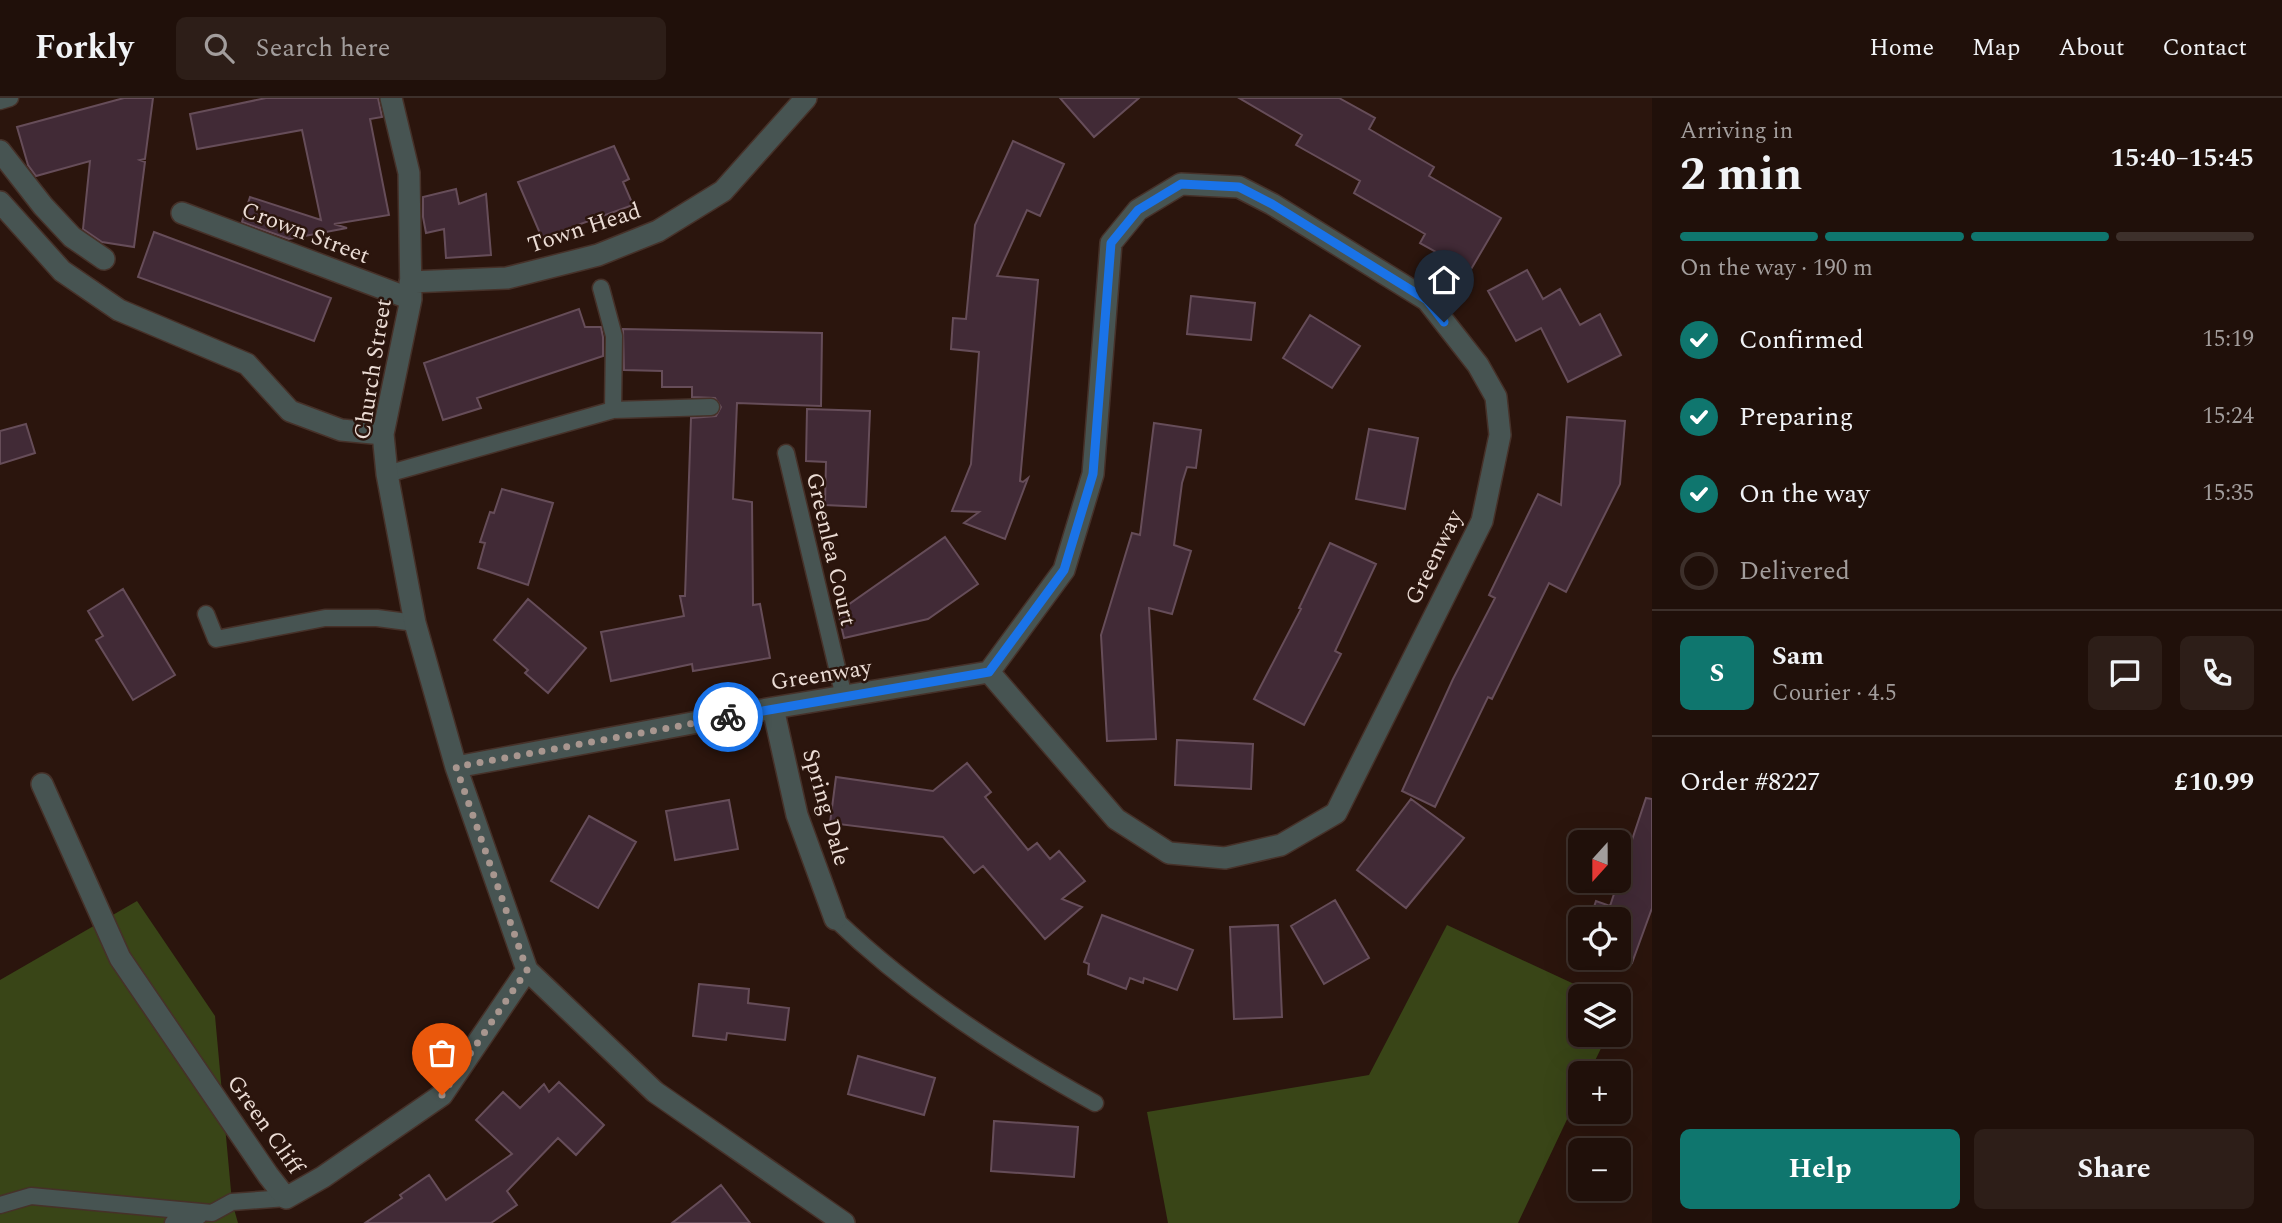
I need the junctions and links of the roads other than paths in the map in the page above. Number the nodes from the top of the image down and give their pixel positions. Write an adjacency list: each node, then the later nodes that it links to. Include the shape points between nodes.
1 (10, 98): 4 (lane)
2 (391, 98): 10 (street, Church Street, via 409,173)
3 (806, 98): 10 (street, Town Head, via 723,191 659,231 598,255 507,278)
4 (0, 101)
5 (0, 151): 8 (street, via 72,237)
6 (0, 202): 13 (street, via 62,271 119,310 247,364 290,411 341,430)
7 (183, 213): 10 (street, Crown Street)
8 (104, 259)
9 (601, 288): 12 (lane, via 614,336)
10 (410, 290): 13 (street, Church Street)
11 (711, 407): 12 (lane)
12 (613, 410): 15 (lane)
13 (383, 434): 15 (street, Church Street)
14 (786, 453): 19 (lane, Greenlea Court)
15 (387, 474): 17 (street, Church Street)
16 (205, 614): 17 (lane, via 215,639 325,618)
17 (415, 623): 21 (street, Church Street)
18 (989, 672): 18 (street, Greenway, via 1064,570 1093,474 1111,243 1138,210 1181,184 1239,187 1427,300 1478,365 1496,397 1500,435 1482,521 1336,813 1281,845 1225,858 1169,853 1116,819); 19 (street, Greenway)
19 (844, 697): 20 (street, Greenway)
20 (773, 708): 21 (street, Greenway); 23 (street, Spring Dale, via 797,815)
21 (456, 767): 24 (street)
22 (43, 784): 26 (street, Green Cliff, via 120,958)
23 (835, 919): 25 (lane, via 864,948 951,1016)
24 (527, 970): 26 (street, Green Cliff, via 442,1095); 30 (street, via 655,1092)
25 (1096, 1103)
26 (286, 1198): 28 (lane, via 232,1202)
27 (0, 1205): 28 (lane, via 31,1196)
28 (212, 1213): 29 (lane)
29 (173, 1223)
30 (843, 1223)

